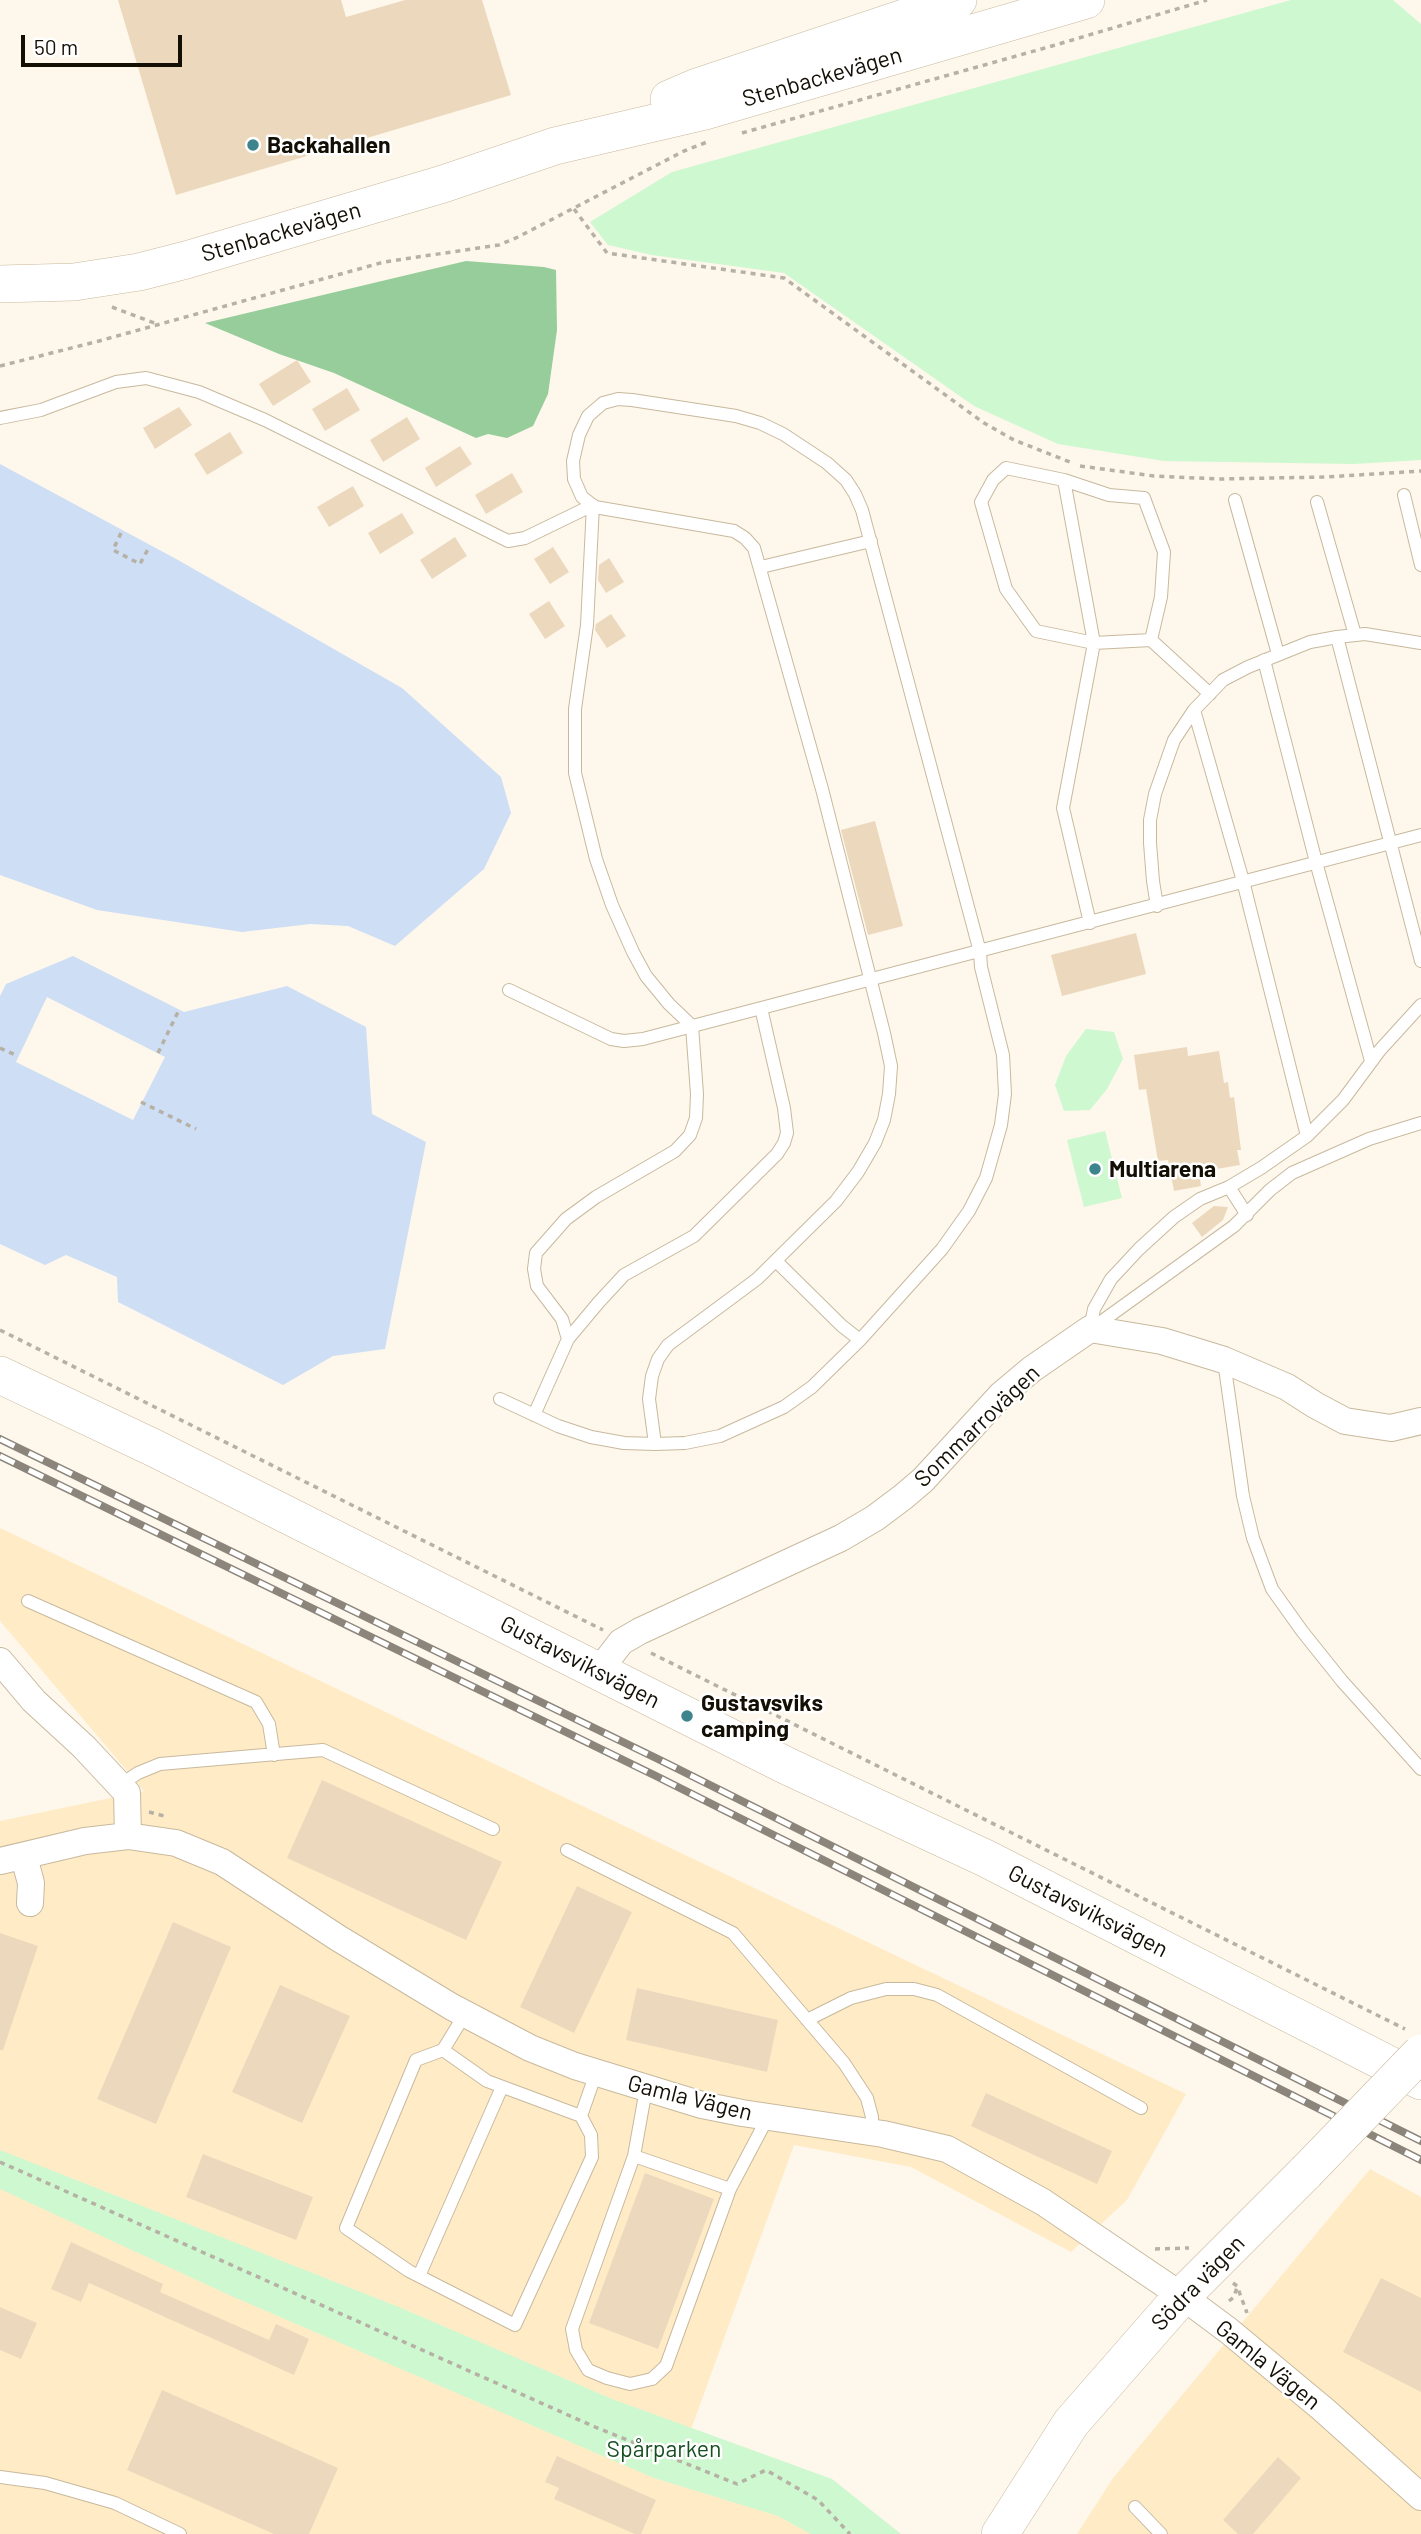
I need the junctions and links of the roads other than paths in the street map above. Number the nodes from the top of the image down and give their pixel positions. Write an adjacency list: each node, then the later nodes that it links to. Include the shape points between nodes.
1 (1086, 0): 3 (street, Stenbackevägen)
2 (949, 1): 4 (street); 5 (street, Stenbackevägen, via 697,87)
3 (990, 14): 4 (street, Stenbackevägen)
4 (951, 40): 5 (street, Stenbackevägen, via 705,111)
5 (555, 146): 6 (street, Stenbackevägen, via 443,184 139,272 60,284)
6 (0, 284)
7 (0, 418): 12 (lane, via 41,410 116,382 146,379 199,392 265,420 508,541 525,538)
8 (1064, 480): 18 (lane, via 1109,495 1144,498 1164,552 1161,597); 19 (lane); 19 (lane, via 1006,468 981,502 1006,589 1036,631)
9 (1404, 495): 14 (lane)
10 (1235, 500): 21 (lane)
11 (1317, 502): 16 (lane)
12 (593, 505): 13 (lane, via 582,497 574,479 579,435 588,416 603,403 632,400 736,416 783,435 846,480); 15 (lane, via 734,531 754,548); 37 (lane, via 587,625 575,709 575,773 596,859 633,953 646,976)
13 (872, 541): 15 (lane); 31 (lane)
14 (1421, 565)
15 (761, 567): 33 (lane)
16 (1355, 635): 17 (lane); 20 (lane)
17 (1337, 636): 21 (lane); 26 (lane)
18 (1151, 640): 19 (lane); 23 (lane)
19 (1094, 643): 30 (lane, via 1063,808)
20 (1421, 643)
21 (1278, 654): 22 (lane)
22 (1264, 660): 23 (lane, via 1223,680); 27 (lane)
23 (1210, 694): 24 (lane)
24 (1194, 710): 28 (lane); 29 (lane, via 1174,740 1150,820)
25 (1421, 835): 26 (lane)
26 (1391, 842): 27 (lane); 32 (lane)
27 (1316, 862): 28 (lane); 38 (lane)
28 (1242, 881): 29 (lane); 40 (lane)
29 (1157, 905): 30 (lane)
30 (1090, 923): 31 (lane)
31 (980, 952): 33 (lane); 46 (lane, via 1003,1055 1005,1094 986,1178 942,1249)
32 (1421, 961)
33 (871, 980): 36 (lane); 43 (lane, via 891,1066 884,1120 858,1172)
34 (509, 990): 37 (lane, via 611,1039 643,1039)
35 (1421, 1005): 38 (lane)
36 (761, 1008): 37 (lane); 45 (lane, via 784,1108 784,1143 694,1237 625,1275)
37 (692, 1026): 45 (lane, via 697,1094 690,1135 675,1151 566,1219 536,1252 537,1286 562,1319)
38 (1371, 1061): 40 (lane, via 1343,1100)
39 (1421, 1123): 42 (lane, via 1369,1139 1301,1169 1270,1190)
40 (1307, 1136): 41 (lane)
41 (1229, 1187): 42 (lane); 44 (lane, via 1200,1199 1139,1249 1111,1279 1094,1309)
42 (1247, 1215): 44 (lane)
43 (777, 1262): 46 (lane); 52 (lane, via 668,1345 651,1387)
44 (1090, 1329): 47 (street, via 1162,1341); 55 (street, Sommarrovägen, via 1001,1395 923,1479 874,1518 841,1538 624,1640)
45 (568, 1339): 50 (lane)
46 (860, 1340): 52 (lane, via 812,1387 784,1407 720,1436)
47 (1224, 1360): 51 (street, via 1287,1387 1346,1421 1391,1428); 57 (lane, via 1243,1496 1272,1589 1342,1681)
48 (0, 1375): 55 (street, Gustavsviksvägen)
49 (500, 1399): 50 (lane)
50 (534, 1415): 52 (lane, via 591,1437)
51 (1421, 1421)
52 (655, 1444)
53 (27, 1601): 56 (lane, via 256,1702 269,1724)
54 (0, 1661): 58 (street)
55 (598, 1672): 69 (street, Gustavsviksvägen, via 985,1858)
56 (274, 1755): 58 (lane, via 160,1765); 59 (lane, via 323,1750)
57 (1421, 1769)
58 (120, 1785): 60 (street, via 127,1793)
59 (493, 1829)
60 (128, 1836): 62 (street, Gamla Vägen); 64 (street, Gamla Vägen, via 167,1841 209,1855)
61 (567, 1850): 65 (lane, via 733,1933)
62 (12, 1859): 63 (street, via 31,1883)
63 (30, 1903)
64 (465, 2014): 67 (lane); 68 (street, Gamla Vägen, via 530,2048)
65 (807, 2020): 72 (lane, via 851,1998 886,1989 937,1995); 75 (lane, via 867,2098)
66 (1415, 2042): 79 (street, Södra vägen, bridge, via 1306,2172)
67 (443, 2050): 70 (lane); 78 (lane, via 416,2060 346,2228)
68 (596, 2073): 71 (street, Gamla Vägen); 73 (lane)
69 (1421, 2081)
70 (502, 2087): 73 (lane); 78 (lane)
71 (646, 2089): 74 (street, Gamla Vägen); 76 (lane)
72 (1140, 2108)
73 (581, 2116): 78 (lane, via 591,2135 592,2157 515,2325)
74 (768, 2116): 75 (street, Gamla Vägen); 77 (lane)
75 (872, 2132): 79 (street, Gamla Vägen, via 947,2149 981,2166)
76 (634, 2156): 77 (lane); 77 (lane, via 572,2329 576,2350 588,2370 607,2378 630,2384 652,2379 666,2366)
77 (730, 2189)
78 (419, 2276)
79 (1182, 2296): 81 (street, Gamla Vägen, via 1324,2410); 84 (street, Södra vägen, via 1071,2423)
80 (0, 2477): 83 (lane, via 45,2483 115,2503)
81 (1421, 2497)
82 (1135, 2507): 85 (lane)
83 (180, 2534)
84 (1000, 2534)
85 (1161, 2534)

